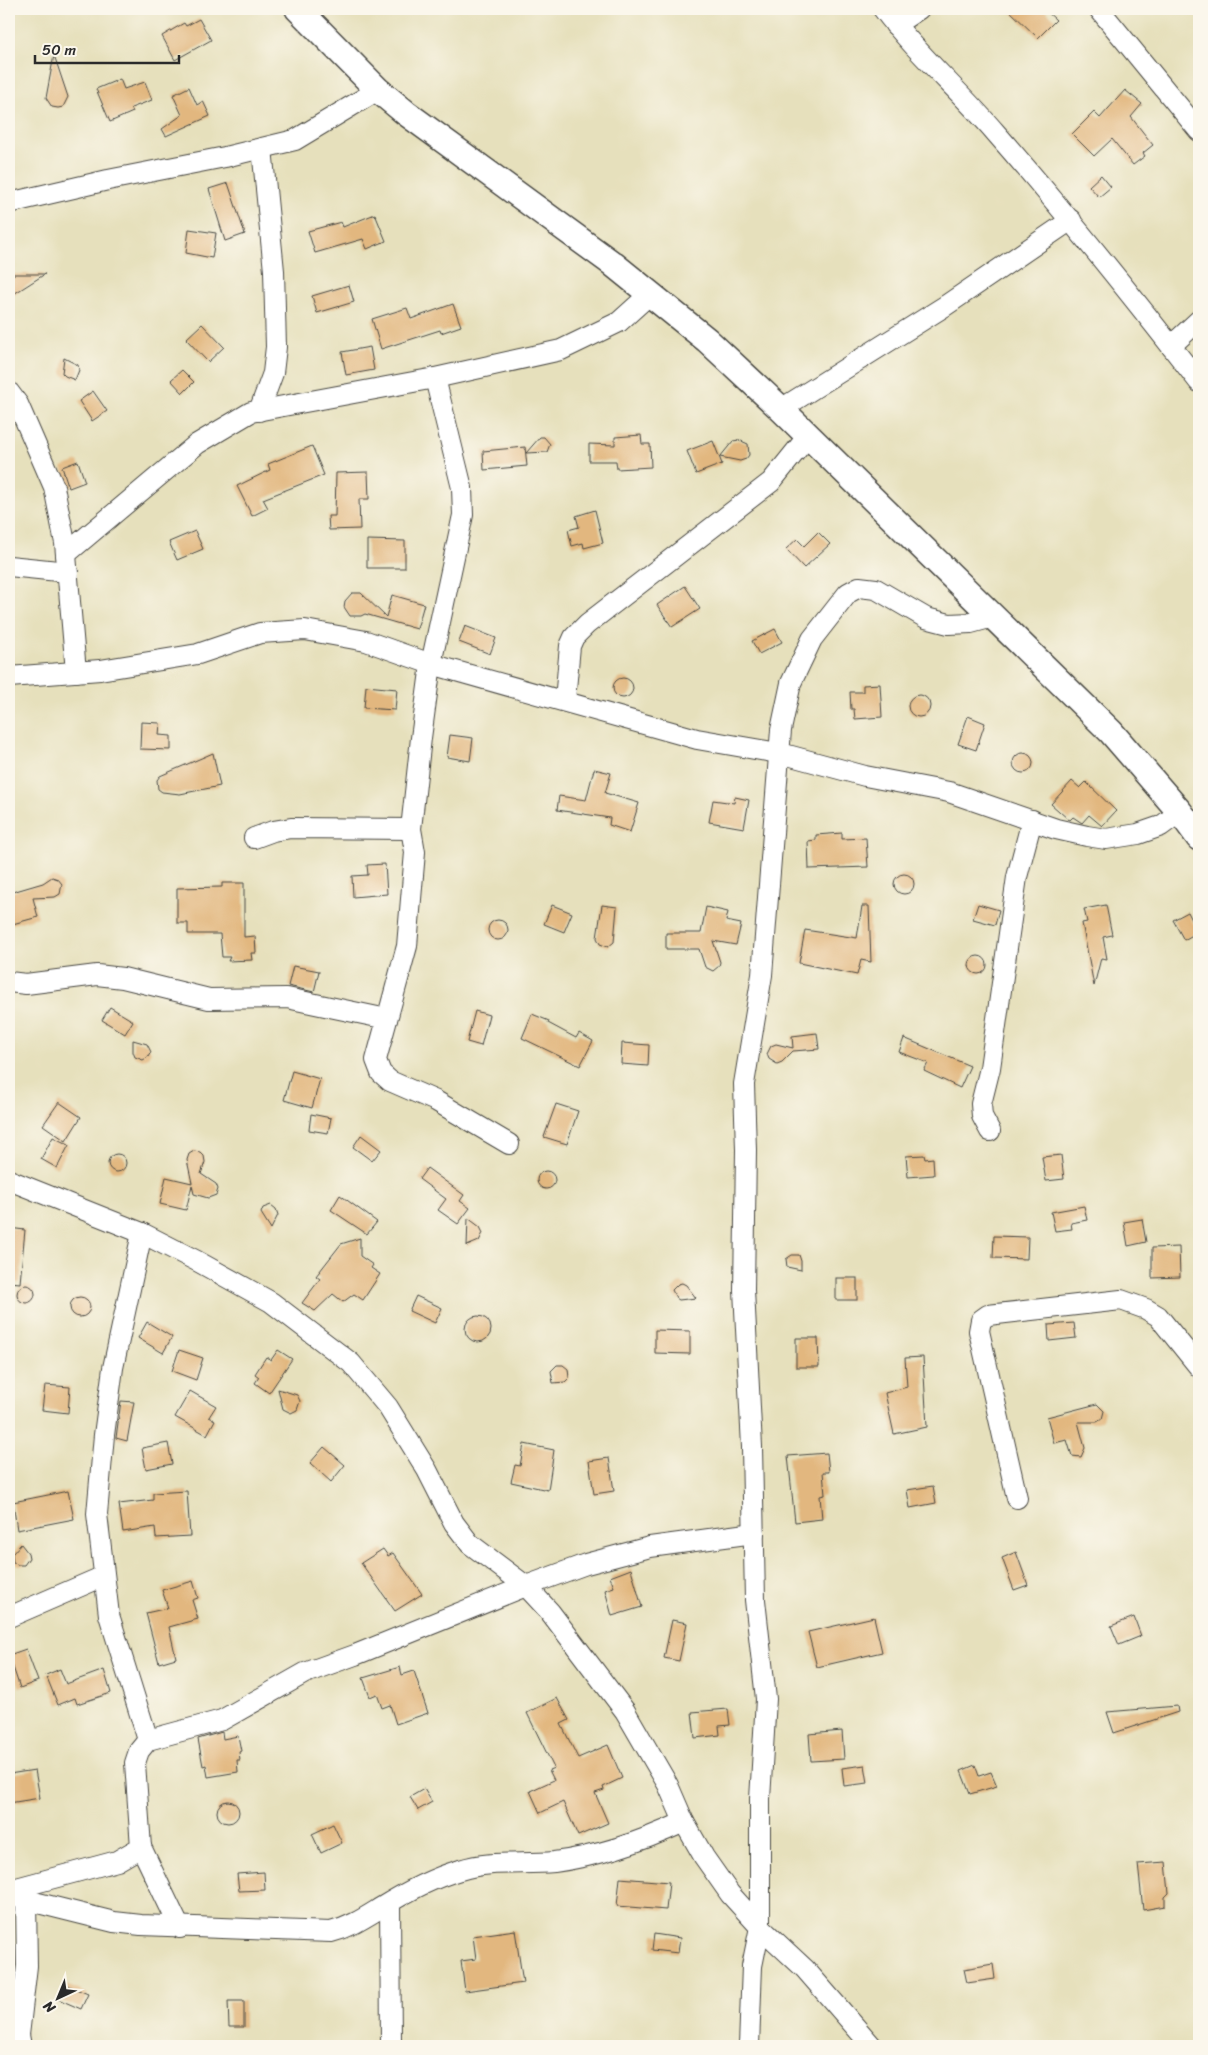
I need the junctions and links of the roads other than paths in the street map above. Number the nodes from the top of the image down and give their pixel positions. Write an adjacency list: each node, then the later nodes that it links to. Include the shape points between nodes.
1 (298, 9): 6 (street)
2 (883, 9): 5 (street)
3 (919, 9): 5 (street)
4 (1099, 9): 7 (street)
5 (895, 25): 10 (street, via 991,127)
6 (378, 90): 8 (street, via 295,140); 11 (street)
7 (1199, 131)
8 (262, 148): 9 (street); 18 (street, via 274,271 276,347 273,373)
9 (9, 203)
10 (1071, 220): 13 (street); 17 (street, via 937,311)
11 (650, 294): 14 (street, via 619,322 561,350); 17 (street, via 707,340)
12 (1199, 320): 13 (street)
13 (1171, 346): 15 (street)
14 (435, 378): 18 (street); 23 (street, via 462,488 463,515)
15 (1199, 382)
16 (9, 392): 20 (street, via 18,404 54,487)
17 (781, 409): 19 (street)
18 (258, 411): 20 (street, via 229,424 198,444)
19 (808, 436): 22 (street); 26 (street, via 771,482 574,637 570,646)
20 (67, 563): 21 (street); 24 (street)
21 (9, 566)
22 (993, 617): 27 (street, via 949,624 926,618 876,589 859,588 848,593 812,639 792,683); 28 (street, via 1111,732)
23 (432, 664): 24 (street, via 366,641 305,630 260,633 198,654); 26 (street); 30 (street)
24 (76, 672): 25 (street)
25 (9, 677)
26 (565, 700): 27 (street, via 697,739)
27 (778, 753): 29 (street, via 865,776 949,792); 41 (street, via 762,975 744,1084 744,1290)
28 (1180, 812): 29 (street, via 1162,826 1106,839); 32 (street)
29 (1032, 820): 35 (street, via 1017,877 990,1068 981,1104 982,1116)
30 (411, 829): 31 (street, via 291,828); 34 (street, via 415,852 406,946)
31 (254, 838)
32 (1199, 838)
33 (9, 982): 34 (street, via 26,984 97,975 123,978 209,999 287,998)
34 (387, 1019): 36 (street, via 376,1060 381,1073 390,1081 436,1101)
35 (990, 1132)
36 (509, 1144)
37 (9, 1180): 38 (street)
38 (142, 1233): 42 (street, via 113,1368 104,1435 98,1514); 43 (street, via 271,1302 351,1363 398,1422 454,1523 470,1544)
39 (1199, 1366): 40 (street, via 1158,1316 1121,1300 988,1315 981,1320 979,1331)
40 (1017, 1498)
41 (754, 1533): 43 (street, via 650,1547 586,1564); 50 (street, via 755,1600 766,1698 760,1799)
42 (104, 1576): 44 (street); 45 (street, via 109,1615)
43 (526, 1586): 45 (street, via 305,1673 222,1720); 46 (street, via 550,1612 625,1711 668,1785)
44 (9, 1617)
45 (148, 1740): 47 (street, via 135,1763)
46 (684, 1822): 49 (street, via 646,1840 586,1856 555,1862 486,1864 462,1869 430,1881); 50 (street, via 724,1887)
47 (142, 1847): 48 (street, via 116,1861); 51 (street)
48 (14, 1895): 51 (street, via 114,1922); 52 (street, via 27,1966)
49 (390, 1903): 51 (street, via 364,1920 331,1932); 53 (street)
50 (760, 1927): 54 (street, via 752,1966); 55 (street, via 804,1968)
51 (180, 1928)
52 (20, 2046)
53 (391, 2046)
54 (749, 2046)
55 (872, 2046)

